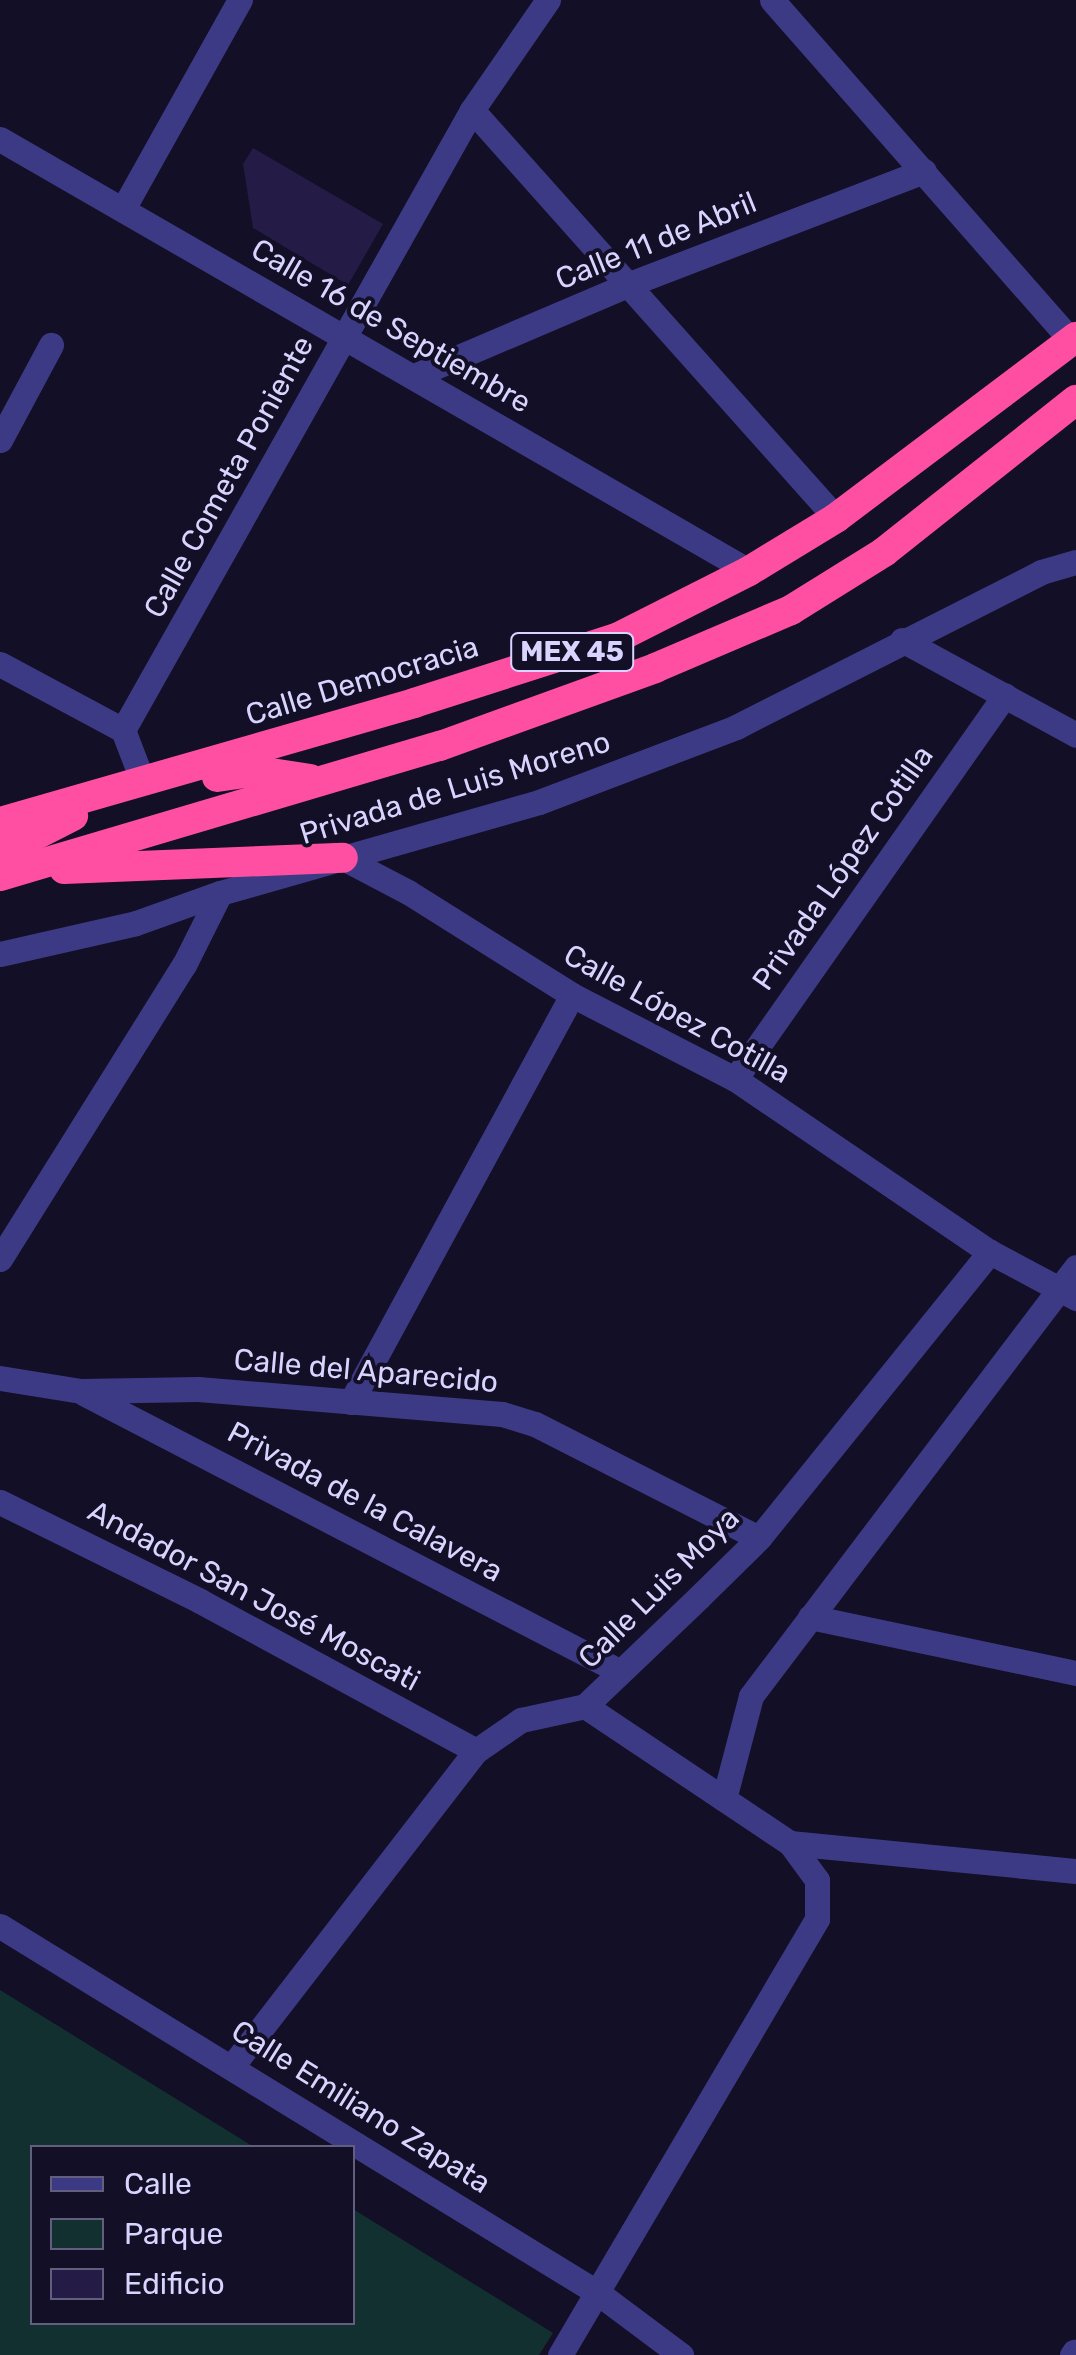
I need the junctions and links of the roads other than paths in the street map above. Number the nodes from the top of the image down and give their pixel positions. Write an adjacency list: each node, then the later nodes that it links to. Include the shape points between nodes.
1 (240, 0): 7 (street)
2 (548, 0): 4 (street, Calle Cometa Poniente)
3 (772, 0): 6 (street)
4 (472, 110): 8 (street); 9 (street, Calle Cometa Poniente)
5 (0, 140): 7 (street, Calle 16 de Septiembre)
6 (924, 170): 8 (street, Calle 11 de Abril); 10 (street)
7 (123, 209): 9 (street, Calle 16 de Septiembre)
8 (627, 285): 12 (street, Calle 11 de Abril); 15 (street)
9 (345, 336): 12 (street, Calle 16 de Septiembre); 21 (street, Calle Cometa Poniente)
10 (1074, 339): 15 (highway, Calle Democracia / MEX 45)
11 (51, 346): 14 (street)
12 (414, 376): 17 (street, Calle 16 de Septiembre)
13 (1076, 400): 23 (highway, MEX 45, via 884,552 790,610 655,668 440,746)
14 (0, 440)
15 (836, 518): 17 (highway, Calle Democracia / MEX 45)
16 (1076, 562): 18 (street, Privada de Luis Moreno, via 1041,572)
17 (749, 571): 24 (highway, Calle Democracia / MEX 45, via 617,638)
18 (902, 640): 20 (street); 26 (street, Privada de Luis Moreno, via 736,727 539,802)
19 (0, 664): 21 (street)
20 (1005, 695): 22 (street); 31 (street, Privada López Cotilla)
21 (124, 730): 24 (street)
22 (1076, 735)
23 (318, 780): 24 (highway, via 258,771); 27 (highway, MEX 45)
24 (143, 782): 25 (highway, Calle Democracia / MEX 45); 27 (highway)
25 (0, 822)
26 (343, 858): 27 (highway); 28 (street, Privada de Luis Moreno); 30 (street, Calle López Cotilla)
27 (5, 867)
28 (220, 893): 29 (street, Privada de Luis Moreno, via 136,923); 33 (street, via 184,965)
29 (0, 954)
30 (572, 995): 31 (street, Calle López Cotilla); 38 (street)
31 (736, 1079): 32 (street, Calle López Cotilla)
32 (990, 1252): 35 (street, Calle López Cotilla); 40 (street, Calle Luis Moya)
33 (0, 1259)
34 (1076, 1267): 35 (street)
35 (1068, 1293): 41 (street)
36 (0, 1378): 37 (street, Calle del Aparecido)
37 (81, 1391): 38 (street, Calle del Aparecido, via 198,1388); 42 (street, Privada de la Calavera)
38 (351, 1402): 40 (street, Calle del Aparecido, via 502,1414 535,1424)
39 (0, 1502): 45 (street, Andador San José Moscati)
40 (759, 1538): 42 (street, Calle Luis Moya)
41 (810, 1617): 43 (street); 46 (street, via 751,1696)
42 (618, 1671): 44 (street, Calle Luis Moya)
43 (1076, 1673)
44 (585, 1706): 45 (street, Calle Luis Moya, via 521,1720); 46 (street)
45 (476, 1751): 50 (street, Calle Luis Moya)
46 (724, 1799): 47 (street)
47 (790, 1843): 48 (street); 51 (street, via 816,1880 817,1919)
48 (1076, 1872)
49 (0, 1926): 50 (street, Calle Emiliano Zapata)
50 (233, 2065): 51 (street, Calle Emiliano Zapata)
51 (598, 2293): 52 (street); 53 (street, Calle Emiliano Zapata)
52 (560, 2355)
53 (682, 2355)

